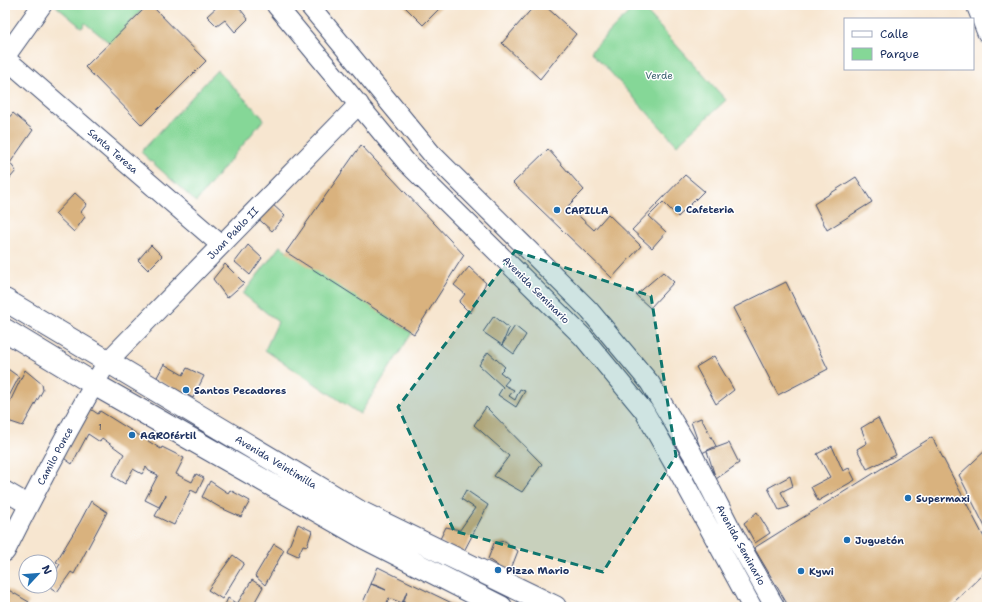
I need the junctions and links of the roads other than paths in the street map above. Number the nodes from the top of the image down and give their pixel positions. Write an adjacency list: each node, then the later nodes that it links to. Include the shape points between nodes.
1 (42, 5): 6 (street)
2 (276, 5): 7 (street, Avenida Seminario)
3 (309, 5): 21 (street, Avenida Seminario, via 431,153 589,310 650,383 692,453)
4 (976, 5): 5 (street)
5 (987, 33)
6 (5, 57): 8 (street, Santa Teresa)
7 (358, 104): 8 (street, Juan Pablo II); 20 (street, Avenida Seminario, via 408,163 583,337 644,411)
8 (221, 245): 11 (street, Juan Pablo II)
9 (5, 300): 11 (main road, Avenida Veintimilla)
10 (5, 330): 12 (main road)
11 (107, 362): 12 (street, Camilo Ponce); 13 (main road, Avenida Veintimilla)
12 (94, 384): 15 (main road); 16 (street, Camilo Ponce)
13 (314, 484): 15 (street); 19 (main road, Avenida Veintimilla, via 360,512)
14 (5, 491): 16 (street)
15 (303, 503): 18 (main road, via 365,538)
16 (28, 504): 17 (street, Camilo Ponce)
17 (5, 552)
18 (501, 607)
19 (555, 607)
20 (752, 607)
21 (775, 607)

